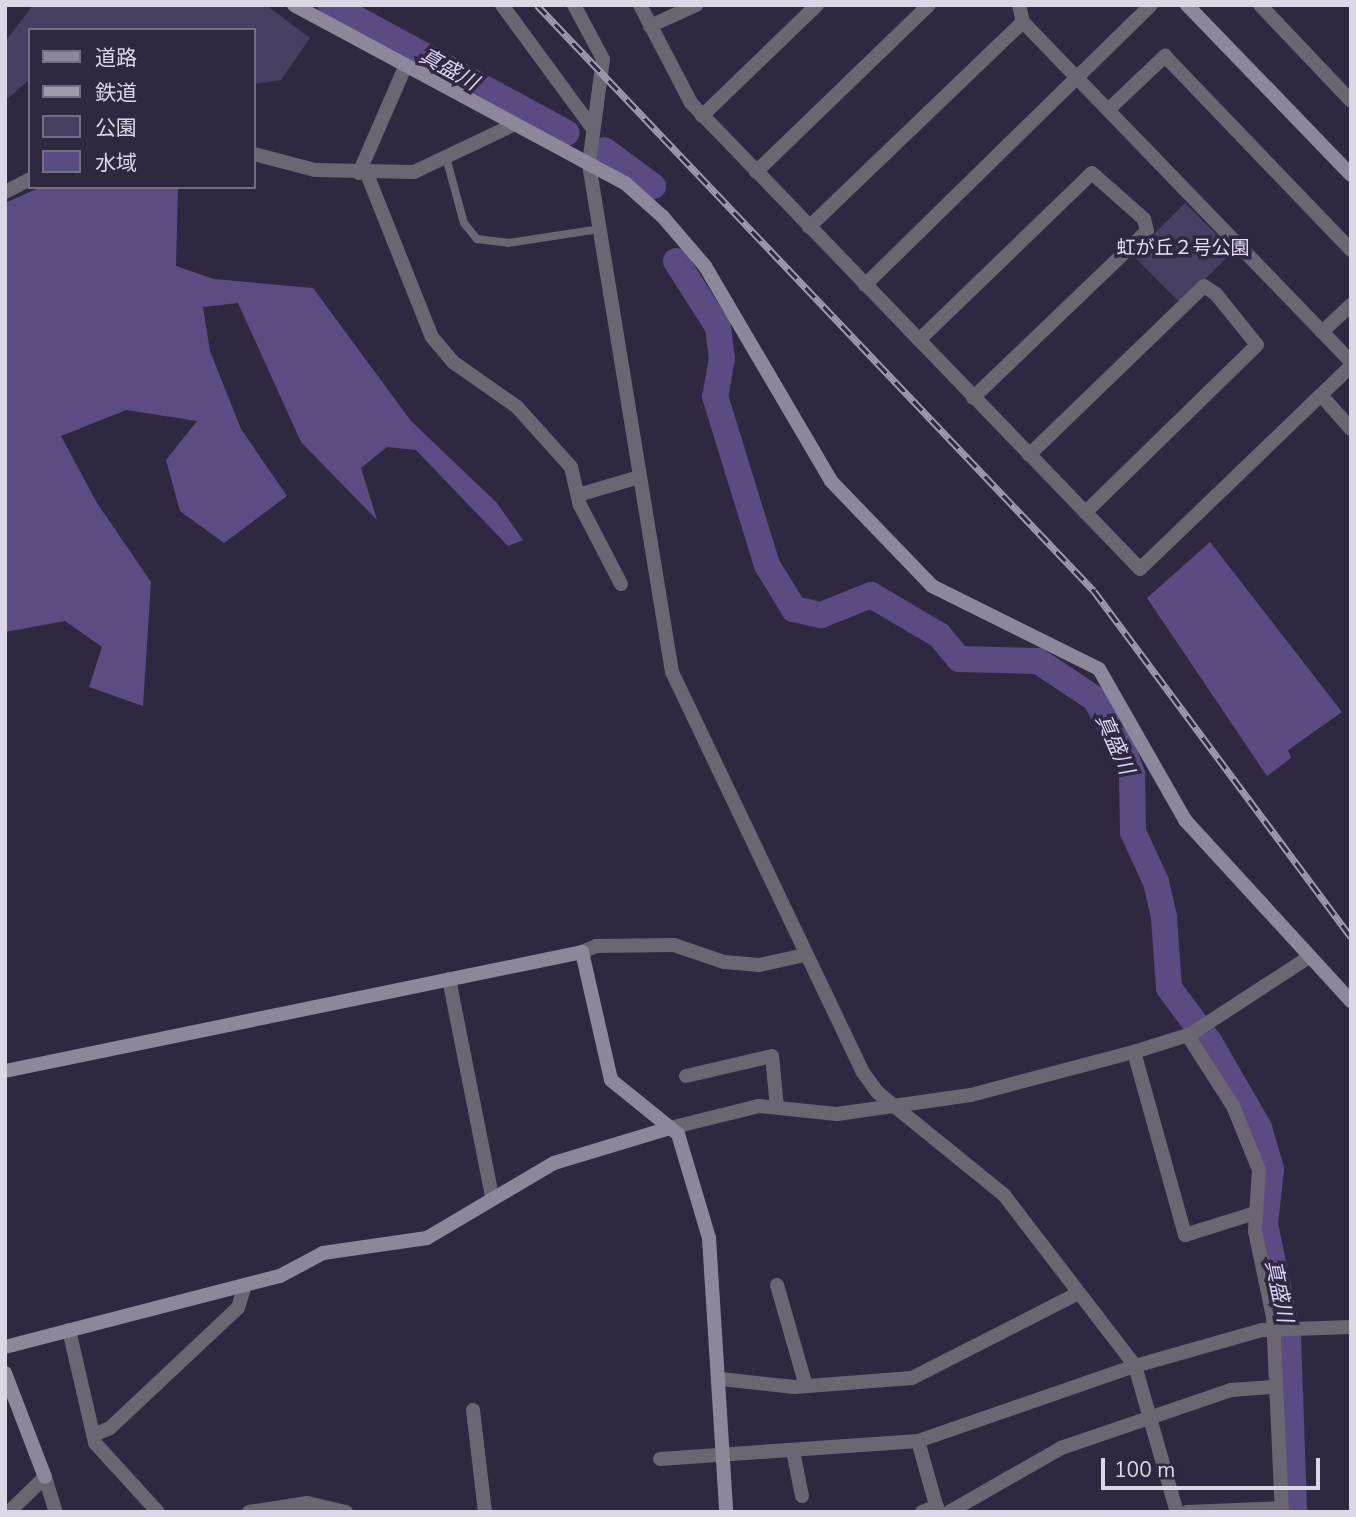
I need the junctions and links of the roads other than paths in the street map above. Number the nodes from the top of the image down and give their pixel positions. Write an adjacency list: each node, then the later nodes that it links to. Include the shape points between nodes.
1 (294, 5): 14 (street)
2 (502, 5): 20 (street)
3 (574, 5): 20 (street, via 603,59)
4 (640, 5): 13 (street)
5 (696, 5): 13 (street)
6 (817, 5): 18 (street)
7 (929, 5): 24 (street)
8 (1019, 5): 12 (street)
9 (1151, 5): 15 (street)
10 (1187, 5): 26 (street)
11 (1260, 5): 16 (street)
12 (1023, 22): 15 (street); 29 (street)
13 (650, 26): 18 (street, via 682,92)
14 (405, 66): 19 (street); 25 (street)
15 (1077, 78): 17 (street); 32 (street)
16 (1351, 101)
17 (1108, 110): 31 (street, via 1165,56); 34 (street)
18 (702, 116): 24 (street)
19 (515, 124): 22 (street); 23 (street)
20 (591, 126): 23 (street)
21 (256, 155): 25 (street, via 281,164)
22 (447, 161): 25 (street, via 414,172); 30 (lane, via 464,223 477,239 508,243)
23 (589, 164): 30 (street); 47 (street, via 649,204 698,258 810,452 888,544 954,600 1071,652 1108,678 1178,810)
24 (756, 172): 29 (street)
25 (363, 173): 42 (street, via 432,337 453,362 517,407 571,467)
26 (1351, 175)
27 (28, 180): 28 (street)
28 (5, 192)
29 (810, 228): 32 (street)
30 (598, 229): 41 (street)
31 (1351, 250)
32 (865, 285): 35 (street)
33 (1351, 305): 34 (street)
34 (1322, 332): 36 (street)
35 (919, 340): 38 (street); 38 (street, via 1092,173 1144,219 1147,231)
36 (1351, 364): 37 (street)
37 (1321, 395): 39 (street); 43 (street, via 1140,569)
38 (973, 398): 40 (street)
39 (1351, 429)
40 (1029, 455): 43 (street); 43 (street, via 1204,285 1216,294 1257,345)
41 (639, 477): 42 (street); 46 (street, via 672,672)
42 (578, 495): 44 (street)
43 (1085, 513)
44 (621, 584)
45 (582, 952): 46 (street, via 596,946 674,945 724,962 759,965); 48 (street); 56 (street, via 611,1080)
46 (805, 955): 55 (street, via 862,1071)
47 (1309, 957): 49 (street); 50 (street)
48 (449, 979): 52 (street); 57 (street)
49 (1351, 1001)
50 (1190, 1035): 51 (street); 58 (street, via 1252,1146 1260,1183)
51 (1134, 1052): 55 (street, via 971,1095); 58 (street, via 1185,1235)
52 (5, 1071)
53 (686, 1076): 54 (street, via 772,1056)
54 (777, 1107): 55 (street, via 837,1114); 56 (street, via 740,1109)
55 (895, 1107): 61 (street, via 1004,1195)
56 (670, 1128): 57 (street, via 554,1163); 68 (street, via 678,1134 715,1266)
57 (492, 1196): 59 (street, via 427,1238 323,1253 280,1276)
58 (1255, 1213): 63 (street)
59 (245, 1285): 64 (street); 73 (street, via 238,1308 110,1428)
60 (778, 1285): 69 (street)
61 (1079, 1293): 66 (street); 69 (street, via 912,1378)
62 (1351, 1327): 63 (street)
63 (1274, 1329): 66 (street); 70 (street)
64 (69, 1330): 65 (street); 73 (street)
65 (5, 1347)
66 (1135, 1366): 72 (street); 74 (street)
67 (5, 1373): 78 (street)
68 (721, 1380): 69 (street); 76 (street)
69 (806, 1386)
70 (1273, 1387): 72 (street, via 1231,1390); 81 (street, via 1283,1451)
71 (473, 1410): 87 (street)
72 (1147, 1420): 80 (street, via 1061,1448); 89 (street)
73 (93, 1435): 84 (street)
74 (918, 1441): 75 (street); 80 (street)
75 (793, 1451): 76 (street); 79 (street)
76 (724, 1453): 77 (street); 88 (street)
77 (660, 1459)
78 (45, 1477): 82 (street); 83 (street)
79 (802, 1496)
80 (936, 1510)
81 (1282, 1510): 90 (street)
82 (9, 1512)
83 (56, 1512)
84 (158, 1512)
85 (248, 1512): 86 (street, via 307,1503)
86 (346, 1512)
87 (485, 1512)
88 (726, 1512)
89 (1177, 1512)
90 (1187, 1512)

